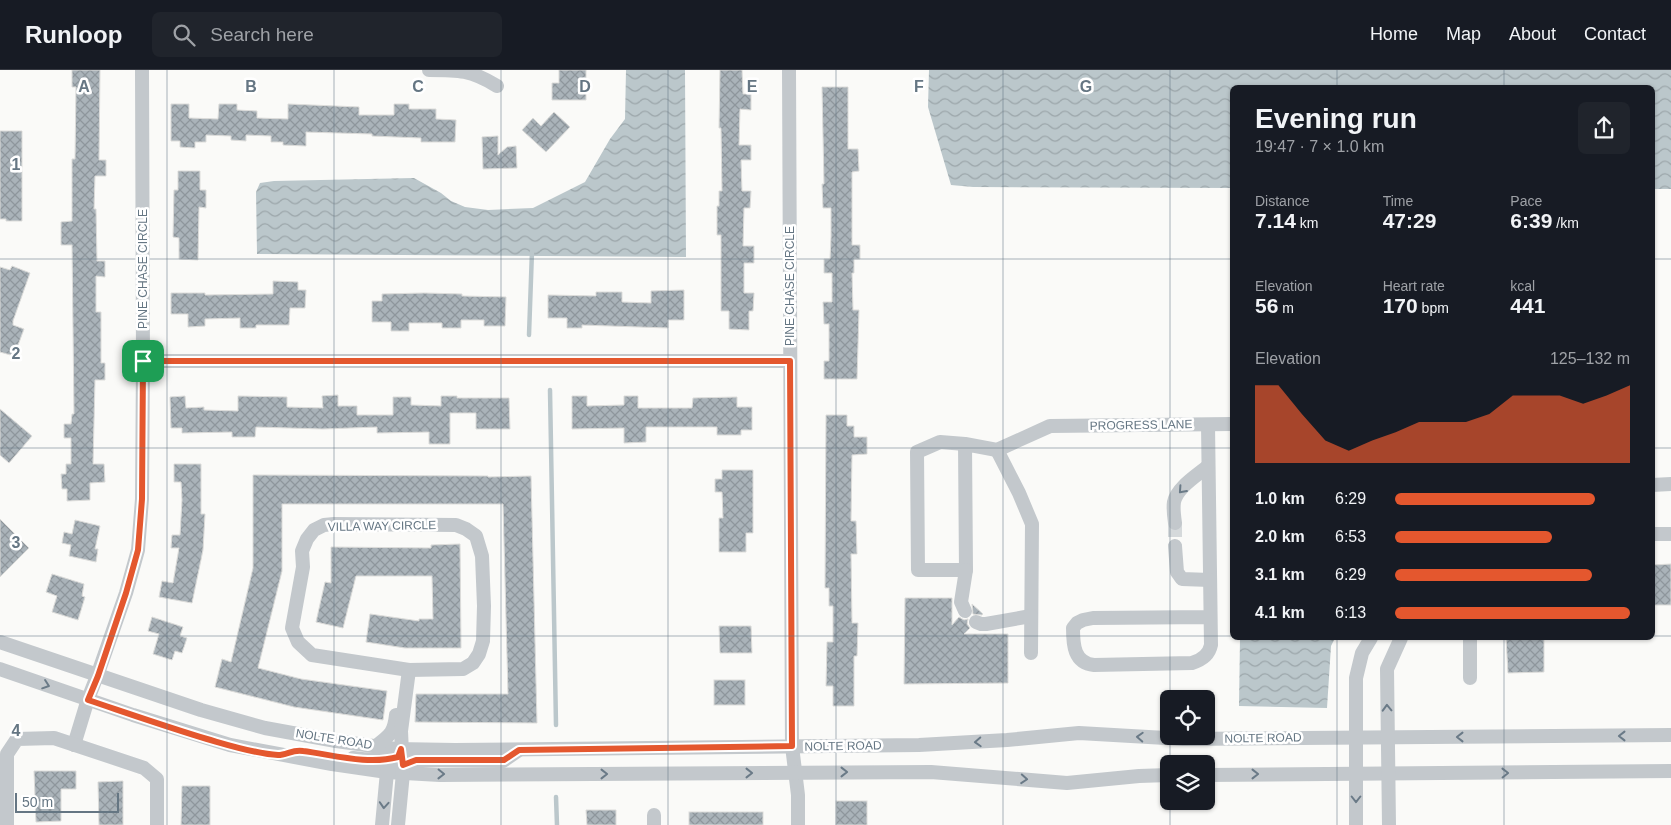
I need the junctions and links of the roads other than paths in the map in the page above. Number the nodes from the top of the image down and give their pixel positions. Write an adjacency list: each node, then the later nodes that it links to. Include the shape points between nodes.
1 (142, 70): 5 (street, PINE CHASE CIRCLE)
2 (429, 70): 4 (street, via 465,70)
3 (789, 70): 6 (street, PINE CHASE CIRCLE)
4 (497, 86)
5 (143, 361): 6 (street); 31 (street, PINE CHASE CIRCLE, via 142,499 138,550)
6 (790, 361): 40 (street, PINE CHASE CIRCLE)
7 (1230, 424): 8 (street, PROGRESS LANE)
8 (1208, 425): 10 (street, PROGRESS LANE, via 1050,426); 11 (street)
9 (965, 444): 10 (street); 18 (street); 18 (street, via 940,442 917,452 918,570)
10 (997, 450): 21 (street, via 1032,524)
11 (1208, 466): 14 (street, one-way to 14, via 1176,496); 19 (street)
12 (1671, 484): 13 (street)
13 (1655, 485)
14 (1174, 522)
15 (1655, 534): 16 (street)
16 (1671, 534)
17 (1175, 546): 19 (street, via 1177,569 1182,578)
18 (966, 570): 20 (street, via 961,602)
19 (1210, 580): 22 (street)
20 (965, 611)
21 (1031, 616): 23 (street, via 986,624); 28 (street)
22 (1210, 617): 22 (street, via 1210,650 1204,658 1192,663 1094,665 1084,662 1075,652 1073,628 1083,620 1102,617)
23 (976, 622)
24 (1370, 640): 36 (street, via 1362,654 1356,678)
25 (1400, 640): 37 (street, one-way to 25, via 1387,669)
26 (1470, 640): 32 (street)
27 (0, 642): 31 (street, NOLTE ROAD)
28 (1031, 653)
29 (0, 669): 33 (street, NOLTE ROAD, one-way to 33)
30 (403, 669): 30 (street, VILLA WAY CIRCLE, via 463,669 479,654 483,641 484,606 482,556 476,536 456,525 334,524 314,530 302,552 292,628 298,642 312,655); 34 (street)
31 (98, 676): 33 (street, PINE CHASE CIRCLE); 39 (street, NOLTE ROAD, via 266,728)
32 (1470, 678)
33 (88, 700): 38 (street, PINE CHASE CIRCLE); 43 (street, NOLTE ROAD, via 230,745)
34 (398, 725): 39 (street); 41 (street)
35 (1671, 735): 37 (street, NOLTE ROAD, one-way to 37)
36 (1357, 737): 37 (street, NOLTE ROAD); 40 (street, NOLTE ROAD, one-way to 40, via 1182,739 1079,733 919,745); 46 (street)
37 (1388, 737): 47 (street)
38 (74, 745): 52 (street, via 54,738 17,739 7,754); 53 (street, via 144,768 157,779)
39 (376, 746): 41 (street, NOLTE ROAD)
40 (792, 746): 42 (street, NOLTE ROAD); 45 (street, PINE CHASE CIRCLE)
41 (401, 749): 42 (street, NOLTE ROAD); 43 (street, via 398,757 387,760 296,750); 48 (street)
42 (519, 750): 48 (street, via 504,760 416,760)
43 (279, 755): 51 (street, NOLTE ROAD)
44 (1671, 771): 47 (street, one-way to 44)
45 (796, 773): 48 (street, NOLTE ROAD, one-way to 45); 49 (street, NOLTE ROAD, one-way to 49, via 931,772 1067,782); 57 (street, PINE CHASE CIRCLE)
46 (1356, 774): 47 (street); 50 (street, one-way to 46); 58 (street, one-way to 58)
47 (1388, 774): 59 (street)
48 (405, 775): 51 (street); 55 (street); 56 (street, via 409,788)
49 (1160, 775)
50 (1215, 775)
51 (386, 779): 54 (street, one-way to 54)
52 (7, 825)
53 (157, 825)
54 (382, 825)
55 (398, 825)
56 (405, 825)
57 (798, 825)
58 (1356, 825)
59 (1389, 825)

